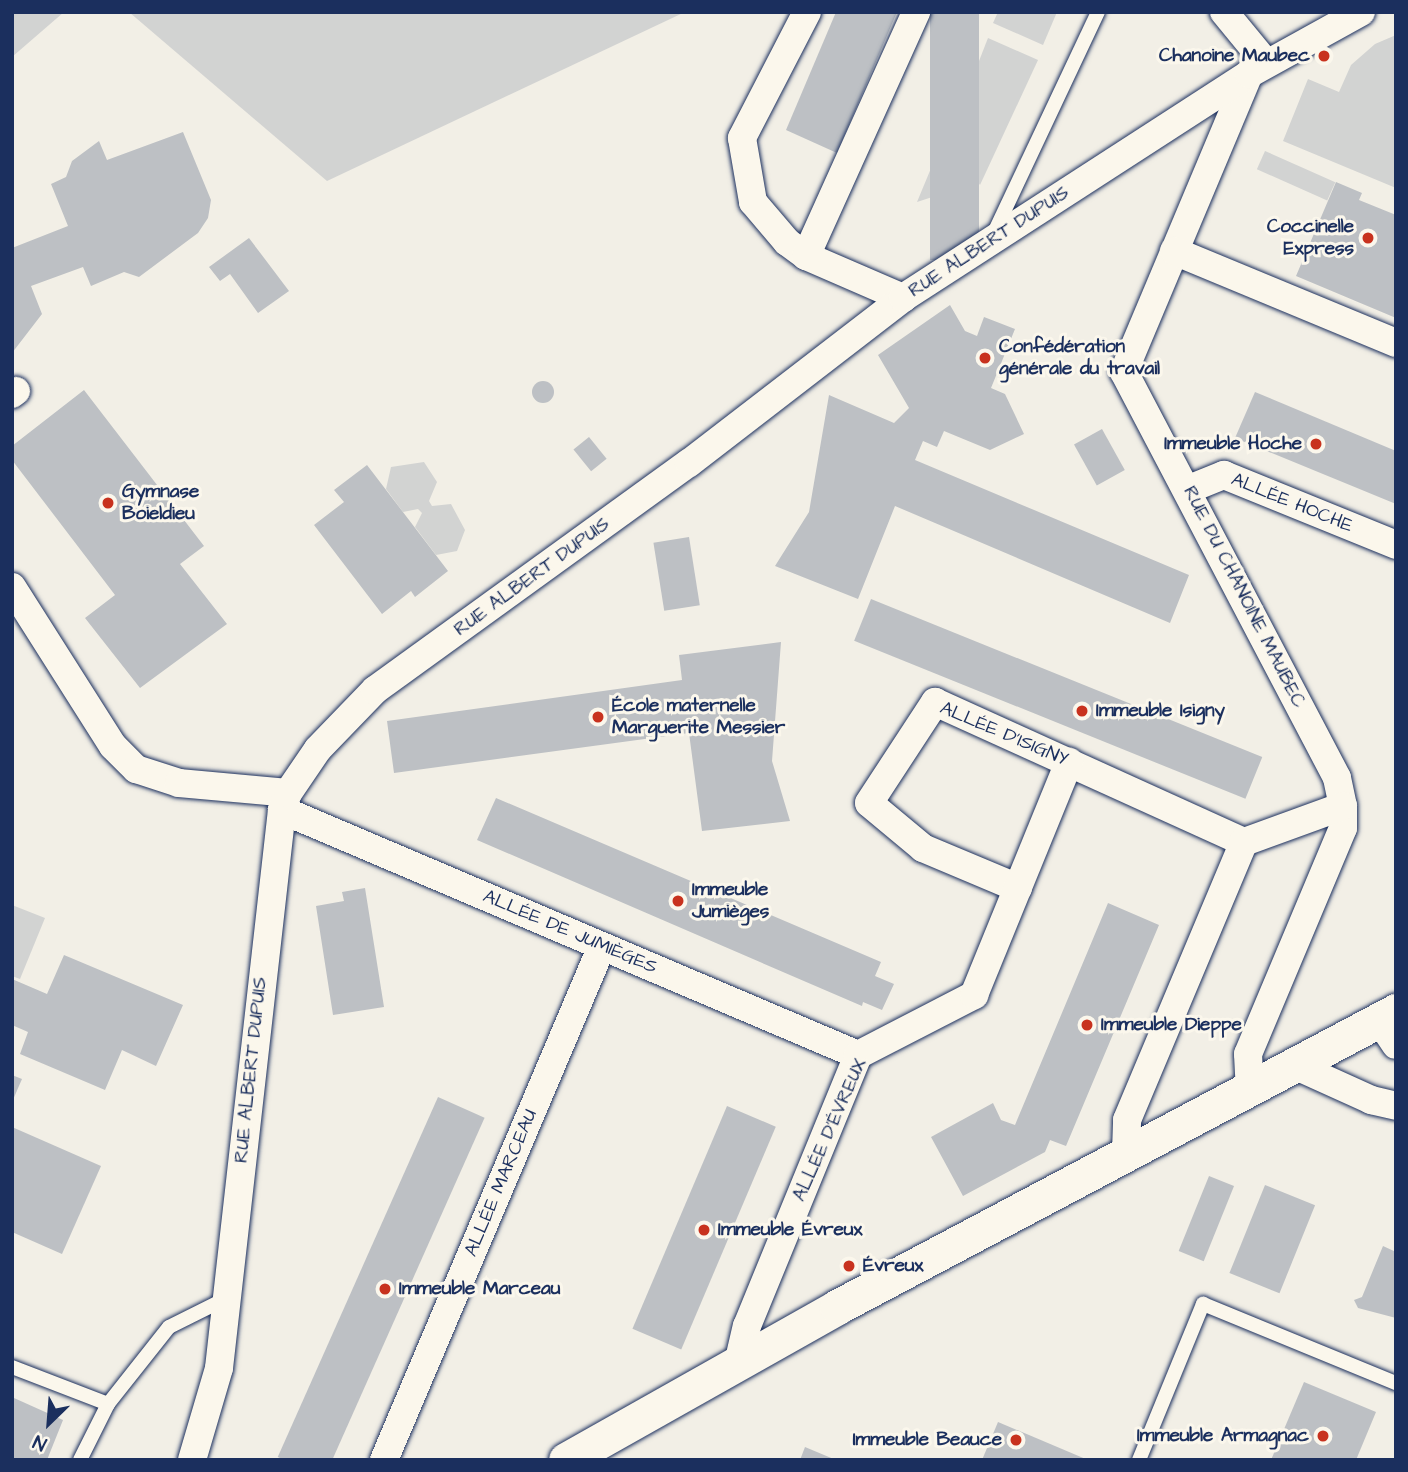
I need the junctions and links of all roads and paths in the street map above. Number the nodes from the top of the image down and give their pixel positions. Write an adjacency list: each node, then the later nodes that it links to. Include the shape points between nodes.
1 (807, 12): 10 (street, via 742,138 754,202 787,242)
2 (916, 12): 10 (street)
3 (1098, 12): 8 (lane)
4 (1224, 12): 7 (street)
5 (1361, 12): 6 (street, RUE ALBERT DUPUIS)
6 (1329, 19): 7 (street, RUE ALBERT DUPUIS)
7 (1258, 69): 8 (street, RUE ALBERT DUPUIS); 9 (street, RUE DU CHANOINE MAUBEC)
8 (990, 241): 11 (street, RUE ALBERT DUPUIS)
9 (1174, 251): 12 (street); 13 (street, RUE DU CHANOINE MAUBEC, via 1125,372)
10 (806, 256): 11 (street)
11 (902, 298): 17 (street, RUE ALBERT DUPUIS, via 689,463 375,690 318,749)
12 (1396, 342)
13 (1189, 489): 14 (street, ALLÉE HOCHE, via 1224,475); 18 (street, RUE DU CHANOINE MAUBEC, via 1337,778)
14 (1396, 545)
15 (12, 587): 17 (street, ALLÉE DE JUMIÈGES, via 113,746 136,769 179,783)
16 (1069, 762): 19 (street, ALLÉE D'ISIGNY); 20 (street, ALLÉE D'ÉVREUX); 20 (street, ALLÉE D'ISIGNY, via 935,702 869,803 922,848)
17 (285, 802): 21 (street, ALLÉE DE JUMIÈGES); 28 (street, RUE ALBERT DUPUIS)
18 (1343, 806): 19 (street); 25 (street, RUE DU CHANOINE MAUBEC, via 1342,828 1248,1054)
19 (1244, 842): 27 (street, via 1127,1120)
20 (1018, 888): 23 (street, ALLÉE D'ÉVREUX, via 974,995)
21 (602, 946): 23 (street, ALLÉE DE JUMIÈGES); 35 (street, ALLÉE MARCEAU)
22 (1390, 1025): 24 (street)
23 (858, 1055): 29 (street, ALLÉE D'ÉVREUX, via 747,1326)
24 (1294, 1065): 25 (street); 26 (street, via 1371,1100)
25 (1250, 1091): 27 (street)
26 (1396, 1106)
27 (1126, 1152): 29 (street)
28 (228, 1297): 32 (lane, via 169,1327); 34 (street, RUE ALBERT DUPUIS, via 212,1402)
29 (738, 1364): 36 (street)
30 (12, 1367): 32 (lane)
31 (1396, 1383): 37 (lane, via 1203,1304)
32 (108, 1405): 33 (lane)
33 (80, 1460)
34 (192, 1460)
35 (384, 1460)
36 (566, 1460)
37 (1139, 1460)

